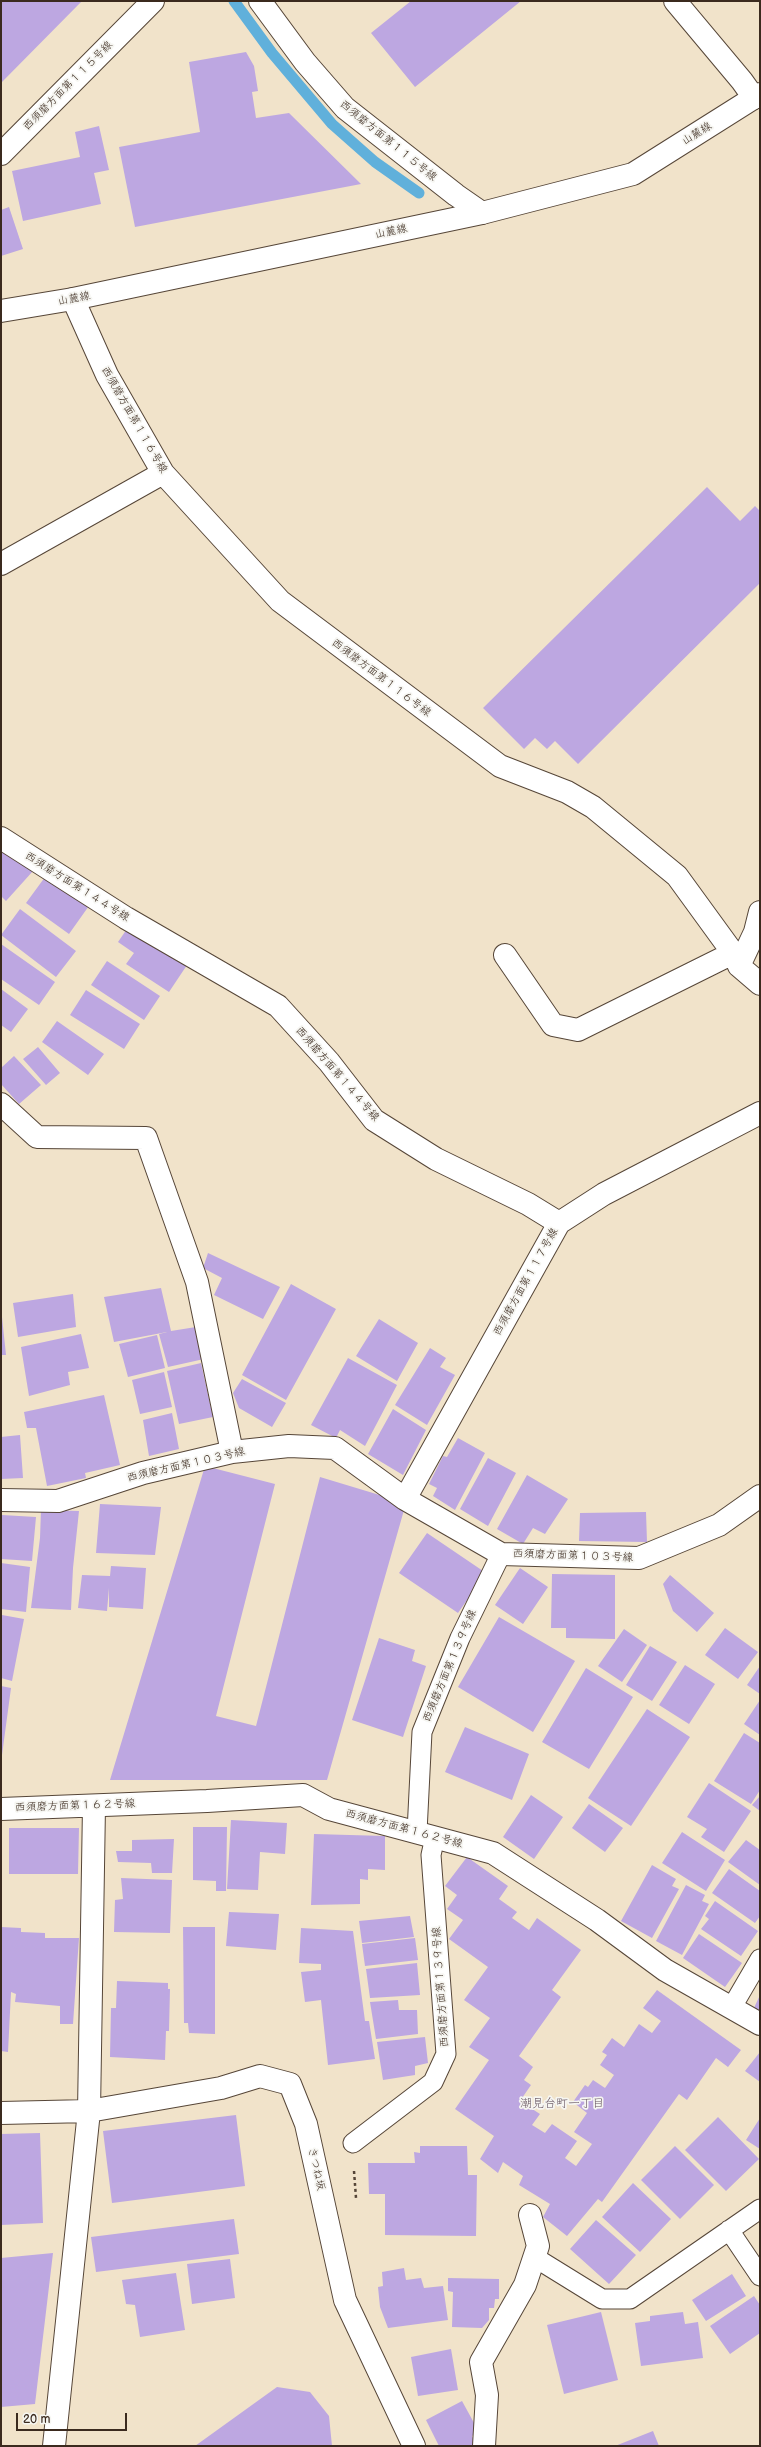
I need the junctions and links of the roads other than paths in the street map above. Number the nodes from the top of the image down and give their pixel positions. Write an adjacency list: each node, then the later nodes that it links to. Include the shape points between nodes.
1 (153, 1): 5 (street, 西須磨方面第１１５号線)
2 (260, 1): 6 (street, 西須磨方面第１１５号線, via 305,62 346,108)
3 (675, 1): 4 (street)
4 (757, 96): 6 (street, 山麓線, via 633,174)
5 (1, 154)
6 (482, 213): 7 (street, 山麓線)
7 (73, 300): 8 (street, 山麓線); 9 (street, 西須磨方面第１１６号線, via 107,375)
8 (1, 311)
9 (163, 473): 10 (street); 14 (street, 西須磨方面第１１６号線, via 280,601 500,766 566,792 593,807 677,876)
10 (1, 564)
11 (1, 838): 18 (street, 西須磨方面第１４４号線, via 126,918 278,1006 329,1062 374,1120 436,1159 528,1204)
12 (758, 925): 14 (street)
13 (505, 955): 14 (street, via 553,1025 578,1030)
14 (736, 960): 15 (street, 西須磨方面第１１６号線)
15 (760, 984)
16 (1, 1104): 19 (street, via 37,1137 146,1138 197,1282)
17 (760, 1113): 18 (street, 西須磨方面第１１７号線, via 604,1194)
18 (559, 1223): 21 (street, 西須磨方面第１１７号線)
19 (232, 1452): 21 (street, 西須磨方面第１０３号線, via 290,1446 335,1448); 22 (street, 西須磨方面第１０３号線, via 143,1474 58,1501)
20 (760, 1496): 23 (street, 西須磨方面第１０３号線, via 719,1525 639,1558)
21 (405, 1499): 23 (street, 西須磨方面第１０３号線)
22 (1, 1500)
23 (501, 1554): 26 (lane, 西須磨方面第１３９号線, via 460,1638 422,1732)
24 (94, 1806): 25 (street, 西須磨方面第１６２号線); 26 (street, 西須磨方面第１６２号線, via 303,1795 329,1809); 30 (street)
25 (1, 1809)
26 (426, 1834): 28 (street, 西須磨方面第１６２号線, via 493,1853 597,1920 665,1970); 32 (lane, 西須磨方面第１３９号線, via 430,1855 446,2054 433,2082)
27 (760, 1960): 28 (lane)
28 (732, 2007): 29 (street, 西須磨方面第１６２号線)
29 (760, 2024)
30 (89, 2111): 31 (street); 38 (street); 39 (street, きつね坂, via 221,2088 260,2076 290,2084 306,2124 346,2300)
31 (1, 2113)
32 (353, 2143)
33 (760, 2209): 35 (lane)
34 (530, 2215): 36 (street, via 538,2246)
35 (729, 2230): 36 (lane, via 630,2299 602,2299); 37 (lane)
36 (534, 2257): 40 (street, via 525,2285 481,2362 487,2395)
37 (760, 2276)
38 (54, 2446)
39 (414, 2446)
40 (484, 2446)

